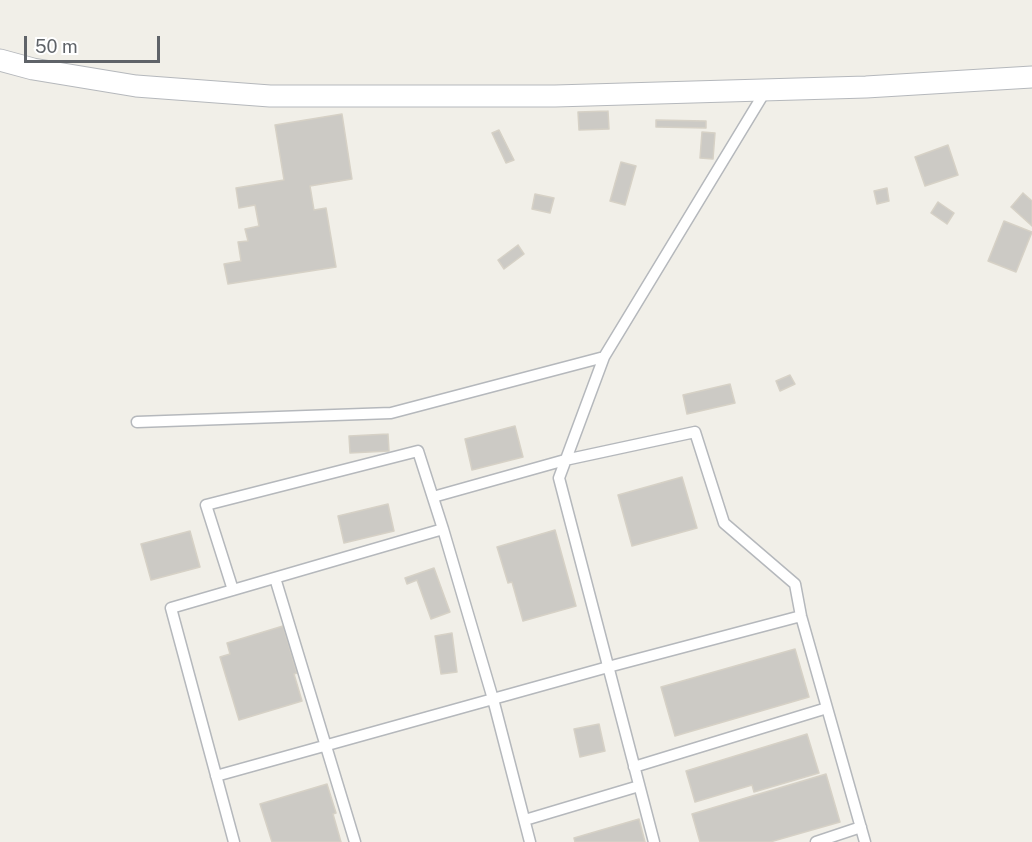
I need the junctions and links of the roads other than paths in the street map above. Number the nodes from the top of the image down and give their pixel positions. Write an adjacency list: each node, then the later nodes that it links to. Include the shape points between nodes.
1 (0, 60): 3 (street, via 136,86 270,96 555,96)
2 (1032, 77): 3 (street)
3 (767, 90): 4 (lane)
4 (604, 357): 5 (lane, via 391,413); 6 (lane)
5 (137, 422)
6 (565, 460): 7 (lane); 11 (lane, via 695,432 724,523 795,584); 12 (lane, via 559,478)
7 (433, 497): 8 (lane); 10 (lane, via 418,451 206,505)
8 (444, 529): 9 (lane); 13 (lane)
9 (275, 578): 10 (lane); 15 (lane)
10 (233, 590): 17 (lane, via 171,608)
11 (801, 616): 12 (lane); 14 (lane)
12 (608, 667): 13 (lane); 16 (lane)
13 (493, 699): 15 (lane); 19 (lane)
14 (827, 708): 16 (lane); 20 (lane)
15 (325, 746): 17 (lane); 22 (lane)
16 (634, 767): 18 (lane)
17 (216, 776): 21 (lane)
18 (639, 786): 19 (lane); 24 (lane)
19 (525, 820): 23 (lane)
20 (861, 827): 25 (lane); 26 (lane)
21 (234, 842)
22 (355, 842)
23 (530, 842)
24 (654, 842)
25 (816, 842)
26 (865, 842)

